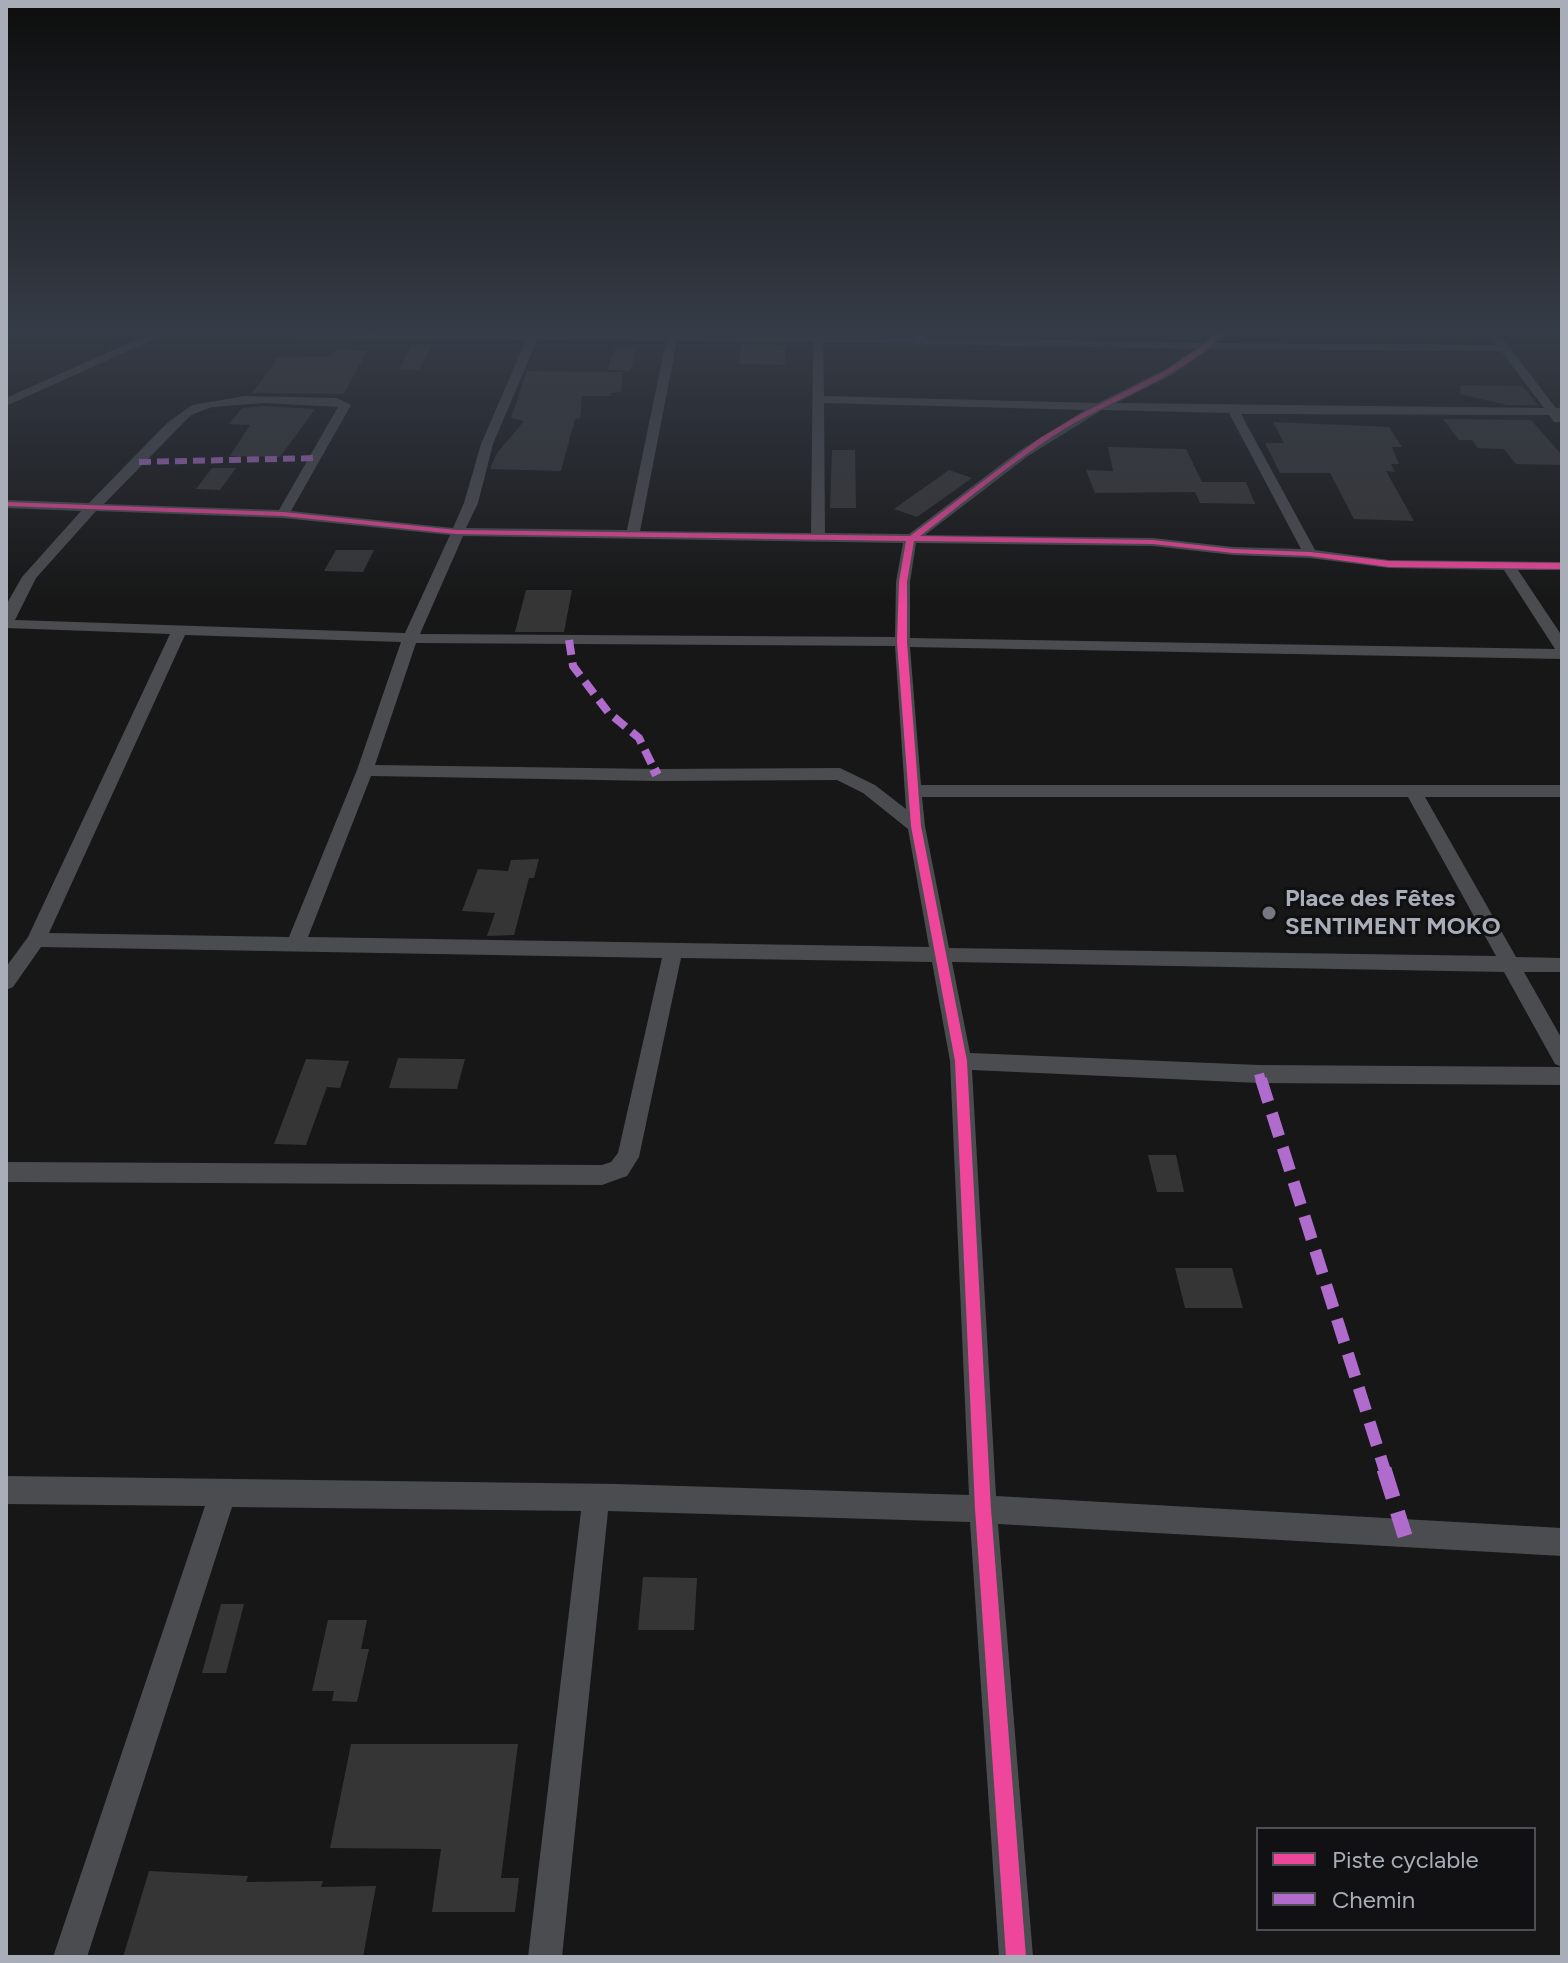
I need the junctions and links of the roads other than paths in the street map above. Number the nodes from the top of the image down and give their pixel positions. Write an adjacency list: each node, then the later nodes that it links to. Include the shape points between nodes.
1 (177, 422): 9 (street)
2 (338, 422): 10 (street)
3 (497, 422): 11 (street, via 479,483)
4 (655, 422): 12 (street)
5 (817, 422): 13 (street)
6 (1078, 422): 14 (street, via 1043,441)
7 (1239, 422): 15 (street)
8 (6, 504): 9 (street)
9 (93, 508): 10 (street); 18 (street, via 48,552)
10 (283, 514): 11 (street)
11 (456, 532): 12 (street); 20 (street)
12 (633, 533): 13 (street)
13 (818, 536): 14 (street)
14 (910, 540): 15 (street, via 1153,542); 21 (street)
15 (1310, 554): 16 (street, via 1400,565)
16 (1508, 565): 17 (street); 22 (street)
17 (1562, 566)
18 (6, 624): 19 (street)
19 (179, 632): 20 (street); 28 (street)
20 (410, 638): 21 (street); 23 (street)
21 (902, 642): 22 (street, via 1456,654); 25 (street)
22 (1562, 651)
23 (365, 770): 27 (street, via 840,774); 29 (street)
24 (1413, 790): 25 (street); 26 (street); 32 (street)
25 (913, 791): 27 (street)
26 (1562, 791)
27 (916, 826): 31 (street)
28 (36, 940): 29 (street); 34 (street)
29 (296, 943): 30 (street)
30 (673, 950): 31 (street); 38 (street, via 628,1157 619,1169 602,1175)
31 (943, 956): 32 (street); 36 (street)
32 (1510, 964): 33 (street); 35 (street)
33 (1562, 965)
34 (6, 982)
35 (1562, 1058)
36 (961, 1061): 37 (street, via 1259,1074); 42 (street)
37 (1562, 1076)
38 (6, 1172)
39 (6, 1490): 40 (street)
40 (223, 1493): 41 (street); 44 (street)
41 (596, 1498): 42 (street); 45 (street)
42 (983, 1509): 43 (street); 46 (street)
43 (1562, 1542)
44 (70, 1957)
45 (545, 1957)
46 (1016, 1957)

